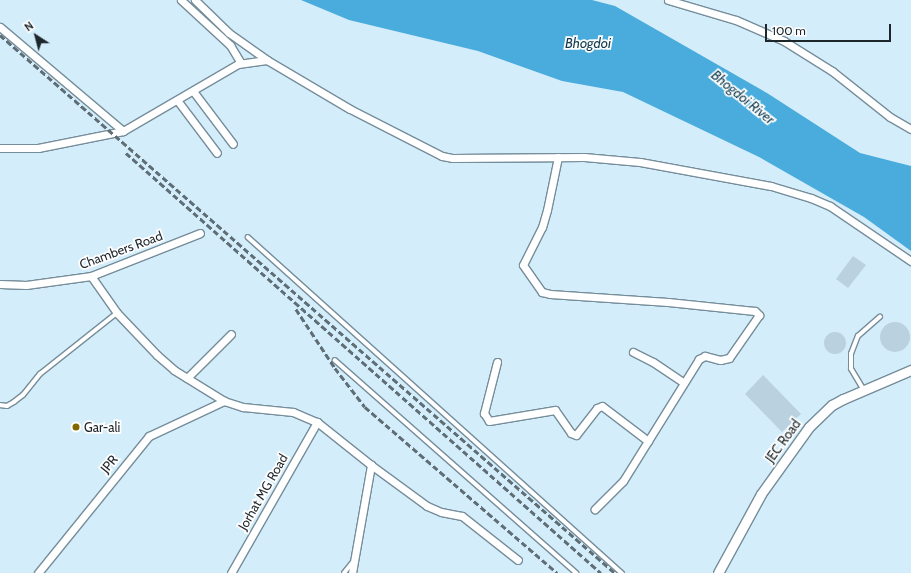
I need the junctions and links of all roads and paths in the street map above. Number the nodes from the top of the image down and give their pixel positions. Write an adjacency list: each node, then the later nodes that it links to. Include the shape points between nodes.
1 (182, 0): 6 (street, via 230,45)
2 (194, 0): 5 (street, via 229,33)
3 (668, 0): 9 (street, via 736,20 784,41 832,71 890,117)
4 (0, 27): 10 (street)
5 (267, 60): 6 (street); 14 (street, via 350,110 442,156)
6 (241, 63): 7 (street)
7 (193, 91): 8 (street); 11 (street)
8 (177, 100): 10 (street); 13 (street)
9 (911, 128)
10 (123, 131): 12 (street, via 38,148)
11 (234, 144)
12 (0, 148)
13 (217, 153)
14 (558, 157): 17 (street, via 640,162 795,192 830,206); 28 (street, via 548,210 523,265 542,292 755,311 759,315 729,358 720,360 702,357)
15 (200, 232): 18 (street, Chambers Road)
16 (248, 237): 43 (lane)
17 (911, 261)
18 (91, 276): 19 (street, Chambers Road, via 26,285); 20 (street)
19 (0, 284)
20 (117, 313): 27 (street, via 162,360); 31 (lane, via 40,374 23,395 7,406)
21 (880, 317): 29 (lane, via 858,336 851,354 852,369)
22 (231, 334): 27 (street)
23 (632, 352): 28 (street)
24 (335, 360): 42 (lane)
25 (497, 362): 33 (street, via 484,413 489,420 555,410 571,433 576,435 597,408 602,406)
26 (911, 370): 29 (street, JEC Road)
27 (188, 378): 30 (street)
28 (684, 383): 33 (street)
29 (863, 390): 44 (street, JEC Road, via 832,405 809,427 761,494)
30 (224, 401): 32 (street, via 243,407 298,413); 38 (street, JPR, via 149,436)
31 (0, 405)
32 (317, 422): 34 (street); 39 (street, Jorhat MG Road)
33 (648, 441): 35 (street, via 624,481)
34 (371, 465): 36 (street); 37 (street, via 432,509 462,516)
35 (595, 509)
36 (354, 560): 40 (lane); 41 (street)
37 (518, 560)
38 (38, 573)
39 (231, 573)
40 (344, 573)
41 (352, 573)
42 (577, 573)
43 (622, 573)
44 (718, 573)

